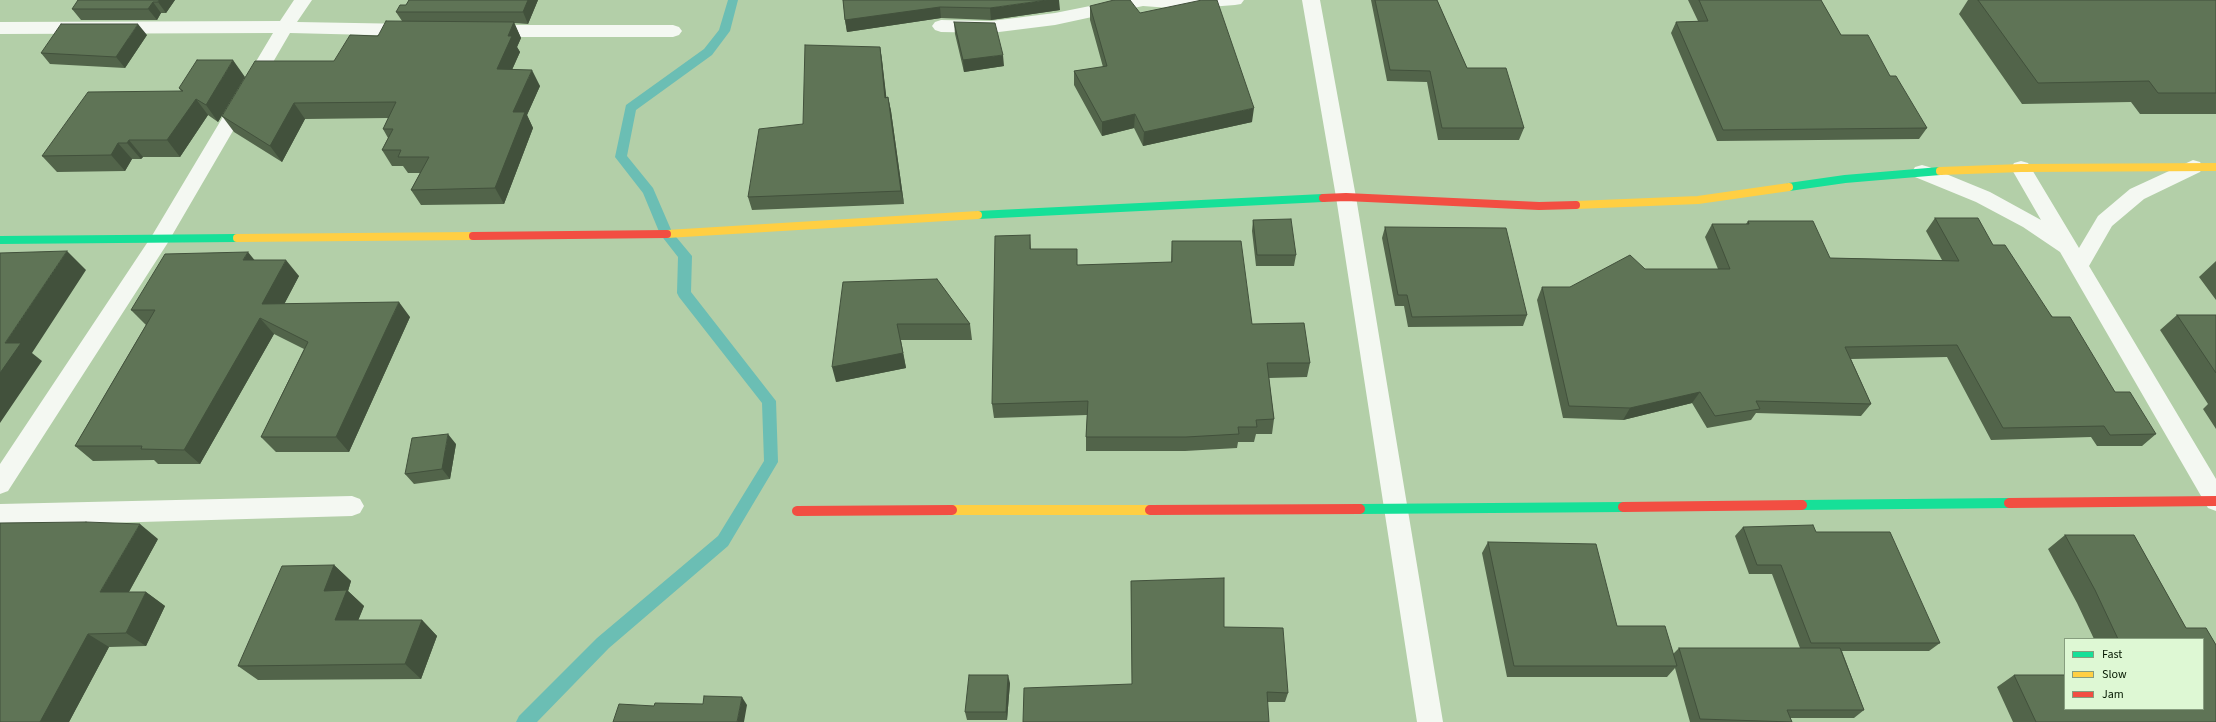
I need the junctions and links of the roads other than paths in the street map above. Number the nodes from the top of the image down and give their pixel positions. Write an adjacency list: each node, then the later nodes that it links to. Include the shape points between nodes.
1 (303, 0): 6 (street)
2 (1235, 0): 4 (street, via 1183,4)
3 (1311, 0): 15 (street)
4 (1140, 1): 5 (street, via 1055,19 991,27)
5 (941, 26)
6 (285, 27): 7 (street); 8 (street); 16 (street)
7 (0, 28)
8 (426, 31)
9 (471, 31): 10 (street)
10 (673, 31)
11 (2193, 167): 12 (street); 13 (street); 18 (street, via 2137,194 2106,221)
12 (2216, 167)
13 (2021, 168): 14 (street); 18 (street)
14 (1922, 172): 15 (street, via 1698,200 1622,204 1539,206); 18 (street, via 1983,197 2030,222)
15 (1346, 197): 16 (street, via 666,234); 22 (street)
16 (160, 239): 17 (street); 19 (street)
17 (0, 240)
18 (2074, 259): 20 (street)
19 (0, 484)
20 (2216, 501): 22 (street)
21 (352, 506): 24 (street)
22 (1396, 509): 23 (street); 25 (street)
23 (797, 511)
24 (0, 515)
25 (1430, 722)

